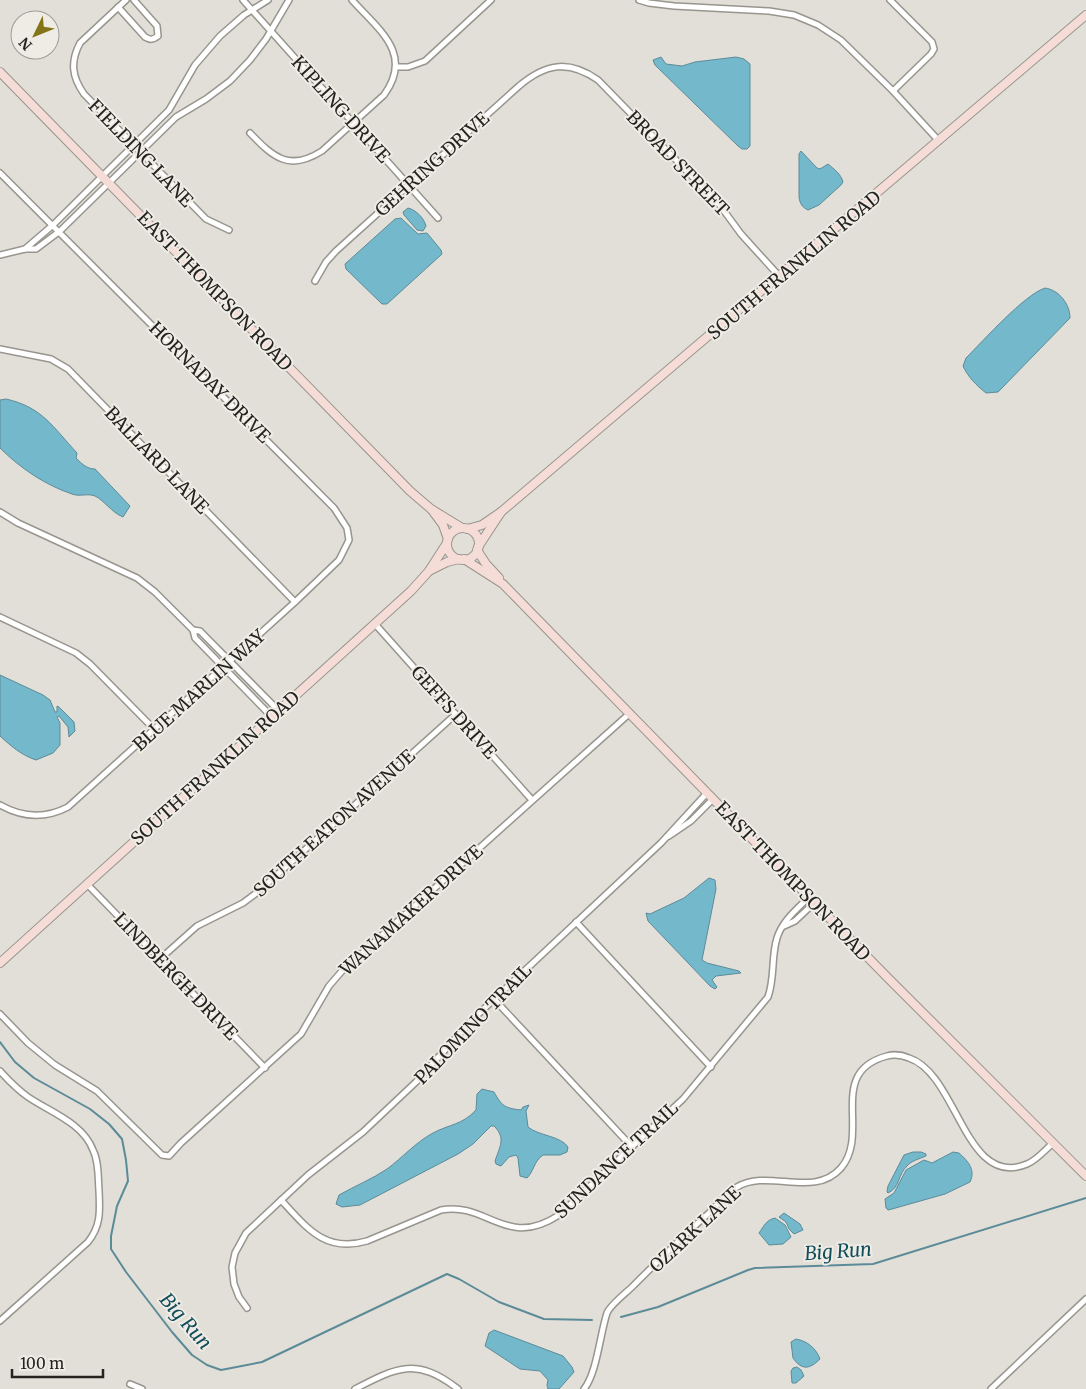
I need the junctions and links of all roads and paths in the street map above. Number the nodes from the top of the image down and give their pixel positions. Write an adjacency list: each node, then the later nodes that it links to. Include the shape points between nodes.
1 (126, 0): 11 (street)
2 (134, 0): 11 (street, via 157,26 158,36 154,39 145,37)
3 (243, 0): 12 (street, KIPLING DRIVE)
4 (268, 0): 12 (street)
5 (289, 0): 14 (street)
6 (352, 0): 15 (street, via 387,38)
7 (491, 0): 15 (street, via 424,61 408,67)
8 (639, 0): 10 (street)
9 (890, 0): 18 (street, via 932,42 934,49)
10 (683, 3): 18 (street, via 769,10 802,18 841,40)
11 (118, 7): 22 (street, FIELDING LANE, via 80,43 73,62 74,74 84,94)
12 (252, 10): 14 (street, KIPLING DRIVE); 22 (street, via 228,28 203,54 169,110)
13 (1086, 15): 21 (main road, SOUTH FRANKLIN ROAD)
14 (271, 31): 19 (street, KIPLING DRIVE); 23 (street, via 250,60 230,80 176,117)
15 (397, 66): 19 (street, via 384,96)
16 (563, 66): 27 (street, GEHRING DRIVE, via 529,77); 34 (street, BROAD STREET, via 580,70 598,80 719,204)
17 (0, 72): 25 (main road, EAST THOMPSON ROAD)
18 (893, 91): 21 (street)
19 (353, 123): 20 (street, via 322,151 311,158 292,162 274,156); 27 (street, KIPLING DRIVE)
20 (250, 133)
21 (939, 141): 34 (main road, SOUTH FRANKLIN ROAD)
22 (133, 145): 23 (street, FIELDING LANE); 25 (street)
23 (140, 152): 26 (street); 30 (street, FIELDING LANE, via 206,219)
24 (0, 173): 29 (street, HORNADAY DRIVE)
25 (102, 175): 26 (main road, EAST THOMPSON ROAD); 29 (street)
26 (109, 182): 31 (street); 37 (main road, EAST THOMPSON ROAD)
27 (409, 185): 28 (street, KIPLING DRIVE); 35 (street, GEHRING DRIVE, via 336,251)
28 (438, 218)
29 (53, 225): 31 (street, HORNADAY DRIVE); 32 (street)
30 (229, 230)
31 (60, 231): 32 (street, via 36,248); 41 (street, HORNADAY DRIVE, via 334,508 348,528)
32 (25, 249): 33 (street)
33 (0, 255)
34 (780, 277): 39 (main road, SOUTH FRANKLIN ROAD)
35 (315, 280)
36 (0, 349): 47 (street, BALLARD LANE, via 51,359 68,369)
37 (431, 509): 40 (main road, EAST THOMPSON ROAD); 42 (main road, EAST THOMPSON ROAD, via 443,525)
38 (0, 512): 50 (street, via 137,578)
39 (501, 512): 40 (main road, SOUTH FRANKLIN ROAD, via 482,525); 43 (main road, SOUTH FRANKLIN ROAD)
40 (465, 528): 42 (main road, via 453,531); 43 (main road, via 476,536)
41 (349, 540): 47 (street, BLUE MARLIN WAY, via 339,560)
42 (447, 541): 44 (main road, via 450,552); 45 (main road, SOUTH FRANKLIN ROAD)
43 (478, 549): 44 (main road, via 471,557); 46 (main road, EAST THOMPSON ROAD)
44 (462, 559): 45 (main road, SOUTH FRANKLIN ROAD, via 446,562); 46 (main road, EAST THOMPSON ROAD)
45 (429, 571): 49 (main road, SOUTH FRANKLIN ROAD)
46 (503, 584): 55 (main road, EAST THOMPSON ROAD)
47 (295, 602): 51 (street, BLUE MARLIN WAY)
48 (0, 616): 57 (street, via 76,652)
49 (375, 624): 53 (main road, SOUTH FRANKLIN ROAD); 54 (street, GEFFS DRIVE)
50 (193, 630): 51 (street, via 200,632); 52 (street, via 195,638)
51 (230, 662): 52 (street, BLUE MARLIN WAY); 53 (street)
52 (224, 667): 56 (street); 57 (street, BLUE MARLIN WAY)
53 (278, 710): 56 (main road, SOUTH FRANKLIN ROAD)
54 (456, 714): 60 (street, GEFFS DRIVE); 66 (street, SOUTH EATON AVENUE, via 259,891 243,903 196,926)
55 (629, 714): 58 (main road, EAST THOMPSON ROAD); 60 (street, WANAMAKER DRIVE)
56 (271, 716): 63 (main road, SOUTH FRANKLIN ROAD)
57 (155, 730): 61 (street, BLUE MARLIN WAY, via 68,807 52,814 33,816)
58 (707, 793): 59 (main road, EAST THOMPSON ROAD); 62 (street, PALOMINO TRAIL)
59 (713, 799): 62 (street, PALOMINO TRAIL); 64 (main road, EAST THOMPSON ROAD)
60 (532, 800): 71 (street, WANAMAKER DRIVE, via 342,971 329,986 301,1034)
61 (0, 805)
62 (661, 843): 65 (street, PALOMINO TRAIL)
63 (88, 884): 66 (street, LINDBERGH DRIVE); 67 (main road, SOUTH FRANKLIN ROAD)
64 (811, 900): 70 (street, SUNDANCE TRAIL, via 795,921 784,926 777,938 768,997); 73 (main road, EAST THOMPSON ROAD)
65 (576, 922): 68 (street, PALOMINO TRAIL); 70 (street)
66 (160, 959): 71 (street, LINDBERGH DRIVE)
67 (0, 962)
68 (494, 999): 74 (street); 76 (street, PALOMINO TRAIL, via 462,1029 409,1089)
69 (0, 1014): 71 (street, WANAMAKER DRIVE, via 55,1065 97,1091 162,1155 169,1156)
70 (711, 1067): 74 (street, SUNDANCE TRAIL, via 683,1099)
71 (264, 1068)
72 (0, 1072): 79 (street, via 28,1097 84,1135 94,1152 100,1213 99,1224 88,1242)
73 (1053, 1143): 75 (main road, EAST THOMPSON ROAD); 84 (street, OZARK LANE, via 1028,1164 1014,1168 988,1162 977,1150 946,1093 923,1066 902,1056 889,1055 877,1059 866,1066 852,1086 852,1146 842,1168 833,1176 813,1183 756,1181 735,1189 608,1311)
74 (632, 1147): 76 (street, SUNDANCE TRAIL, via 559,1215 534,1227 512,1227 450,1209 367,1242 339,1244 316,1235)
75 (1086, 1176)
76 (281, 1200): 78 (street, PALOMINO TRAIL, via 246,1234 235,1253 232,1267 234,1284)
77 (1086, 1299): 85 (street)
78 (247, 1308)
79 (0, 1321)
80 (130, 1384): 81 (street)
81 (142, 1389)
82 (355, 1389): 83 (street, via 393,1370 412,1368 443,1378)
83 (458, 1389)
84 (584, 1389)
85 (991, 1389)

